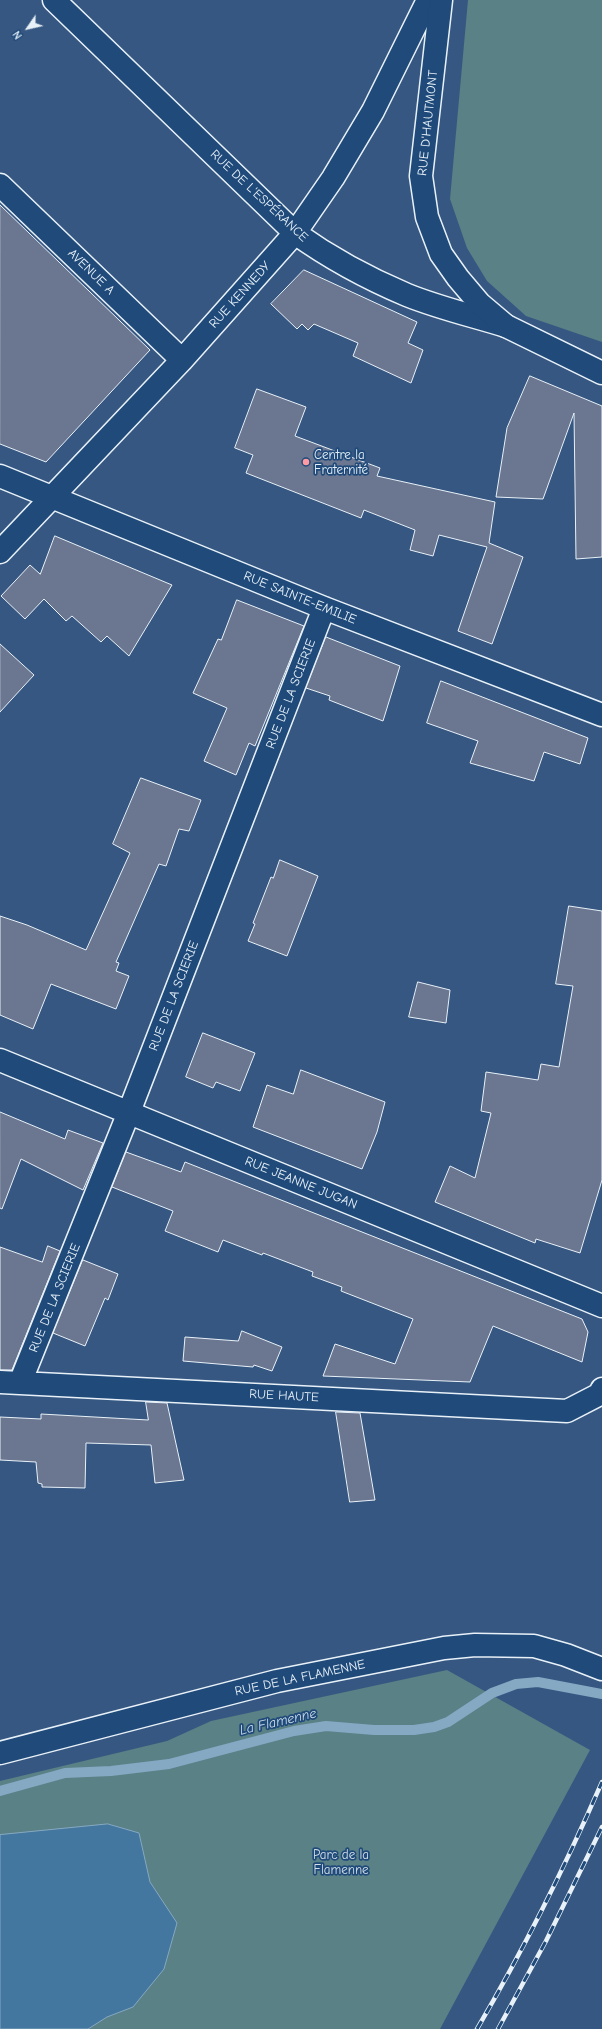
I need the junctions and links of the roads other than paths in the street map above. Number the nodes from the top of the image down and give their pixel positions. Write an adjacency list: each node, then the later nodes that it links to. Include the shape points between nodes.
1 (54, 0): 5 (street, RUE DE L'ESPÉRANCE)
2 (428, 0): 5 (street, RUE KENNEDY, via 373,111)
3 (441, 0): 6 (street, RUE D'HAUTMONT, via 421,176 427,217 441,254 458,278 480,304)
4 (3, 194): 7 (street, AVENUE A)
5 (296, 233): 6 (street, RUE DE L'ESPÉRANCE, via 312,245 364,274 408,295); 7 (street, RUE KENNEDY)
6 (506, 326): 8 (street, RUE D'HAUTMONT)
7 (182, 360): 10 (street, RUE KENNEDY)
8 (602, 373)
9 (0, 476): 10 (street, RUE SAINTE-EMILIE)
10 (53, 497): 11 (street, RUE KENNEDY); 12 (street, RUE SAINTE-EMILIE)
11 (0, 552)
12 (324, 608): 13 (street, RUE SAINTE-EMILIE); 15 (street, RUE DE LA SCIERIE)
13 (602, 715)
14 (0, 1060): 15 (street, RUE JEANNE JUGAN)
15 (129, 1112): 16 (street, RUE JEANNE JUGAN); 17 (street, RUE DE LA SCIERIE)
16 (602, 1306)
17 (10, 1383): 18 (street, RUE HAUTE, via 567,1411 600,1394)
18 (602, 1389)
19 (602, 1669): 20 (street, RUE DE LA FLAMENNE, via 534,1646 475,1644 444,1648 277,1680)
20 (0, 1753)

